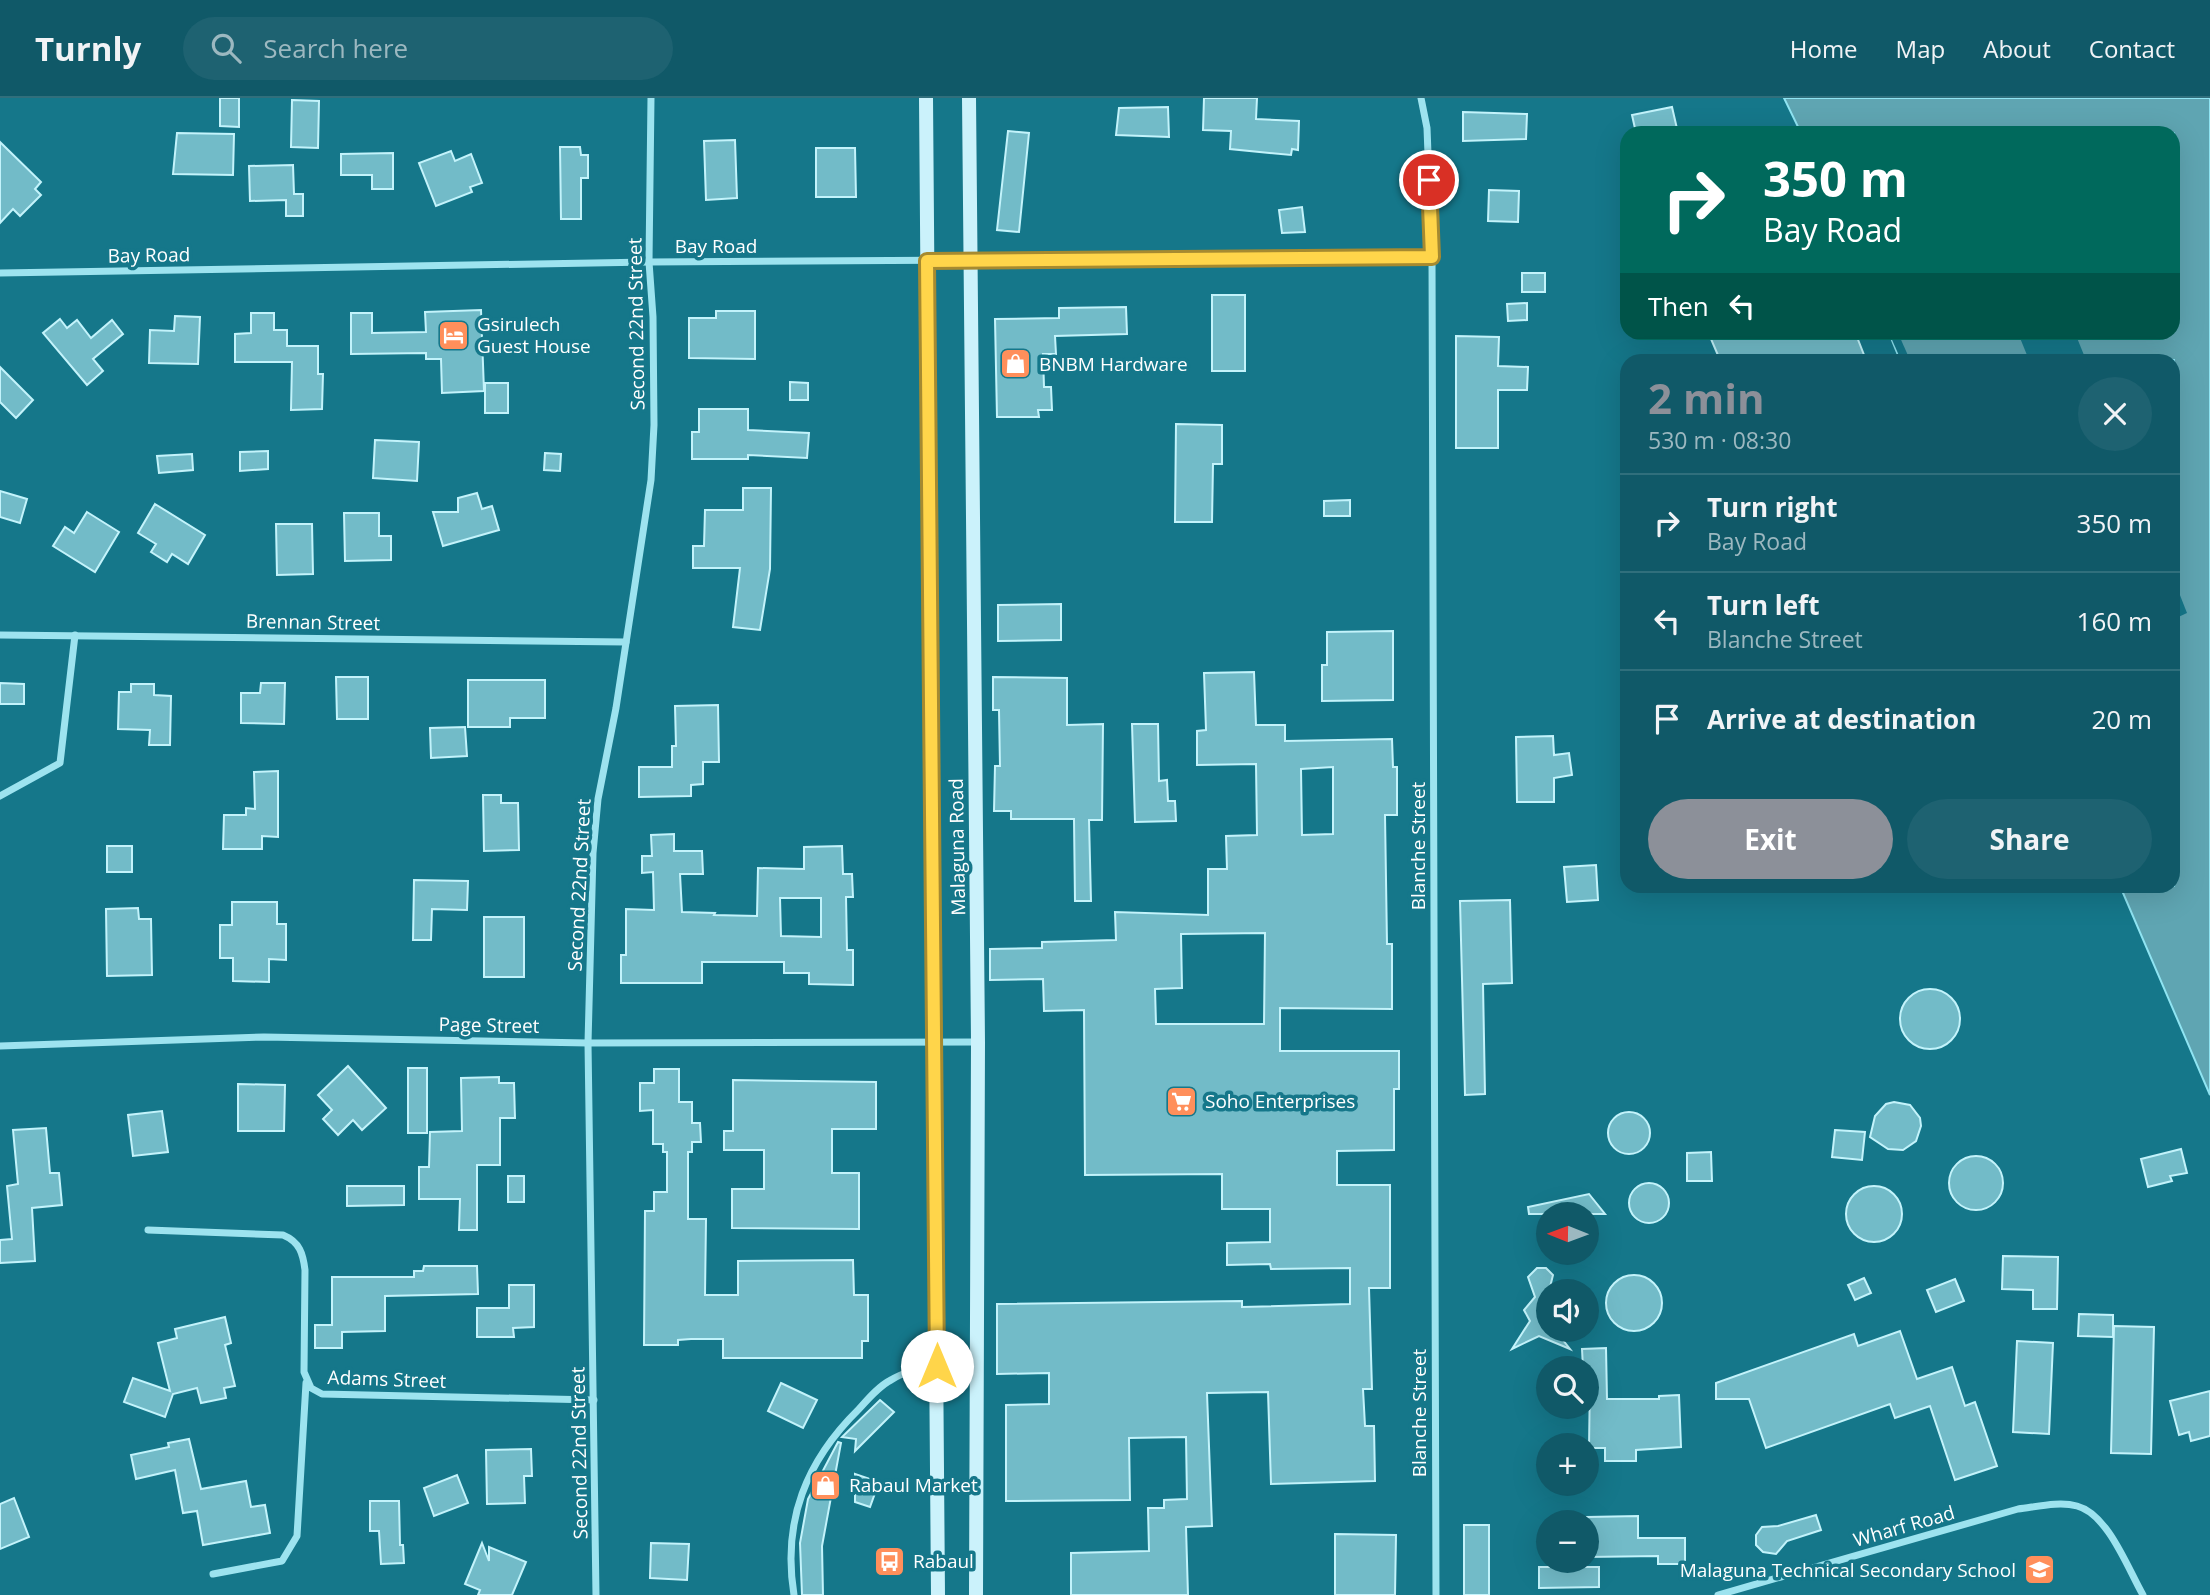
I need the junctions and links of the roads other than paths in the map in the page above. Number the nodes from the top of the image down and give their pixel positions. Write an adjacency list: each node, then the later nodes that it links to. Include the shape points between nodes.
1 (651, 98): 8 (street, Second 22nd Street)
2 (926, 98): 7 (street, Malaguna Road)
3 (969, 98): 6 (street, Malaguna Road)
4 (1421, 98): 5 (street, Blanche Street, via 1427,128)
5 (1432, 257): 6 (street, Bay Road); 27 (street, Blanche Street)
6 (970, 260): 7 (street, Bay Road); 14 (street, Malaguna Road)
7 (927, 261): 8 (street, Bay Road); 16 (street, Malaguna Road)
8 (649, 262): 9 (street, Bay Road); 12 (street, Second 22nd Street, via 653,456)
9 (0, 273)
10 (0, 635): 11 (street, Brennan Street)
11 (75, 635): 12 (street, Brennan Street); 13 (street, via 60,763)
12 (626, 642): 15 (street, Second 22nd Street, via 594,827)
13 (0, 796)
14 (978, 1042): 16 (street, Page Street); 26 (street, Malaguna Road)
15 (588, 1043): 16 (street, Page Street); 17 (street, Page Street, via 264,1037); 21 (street, Second 22nd Street)
16 (936, 1043): 19 (street, Malaguna Road)
17 (0, 1046)
18 (148, 1230): 20 (street, Adams Street, via 283,1236 296,1242 305,1270)
19 (937, 1366): 24 (street, via 888,1381 821,1451 800,1500 789,1550); 25 (street, Malaguna Road)
20 (306, 1382): 21 (street, Adams Street, via 315,1391 334,1396); 22 (street, via 297,1536 282,1561)
21 (594, 1400): 23 (street, Second 22nd Street)
22 (213, 1574)
23 (596, 1595)
24 (794, 1595)
25 (939, 1595)
26 (976, 1595)
27 (1436, 1595)
28 (1718, 1595): 29 (street, Wharf Road, via 2018,1509 2059,1505 2078,1506 2100,1518)
29 (2143, 1595)

